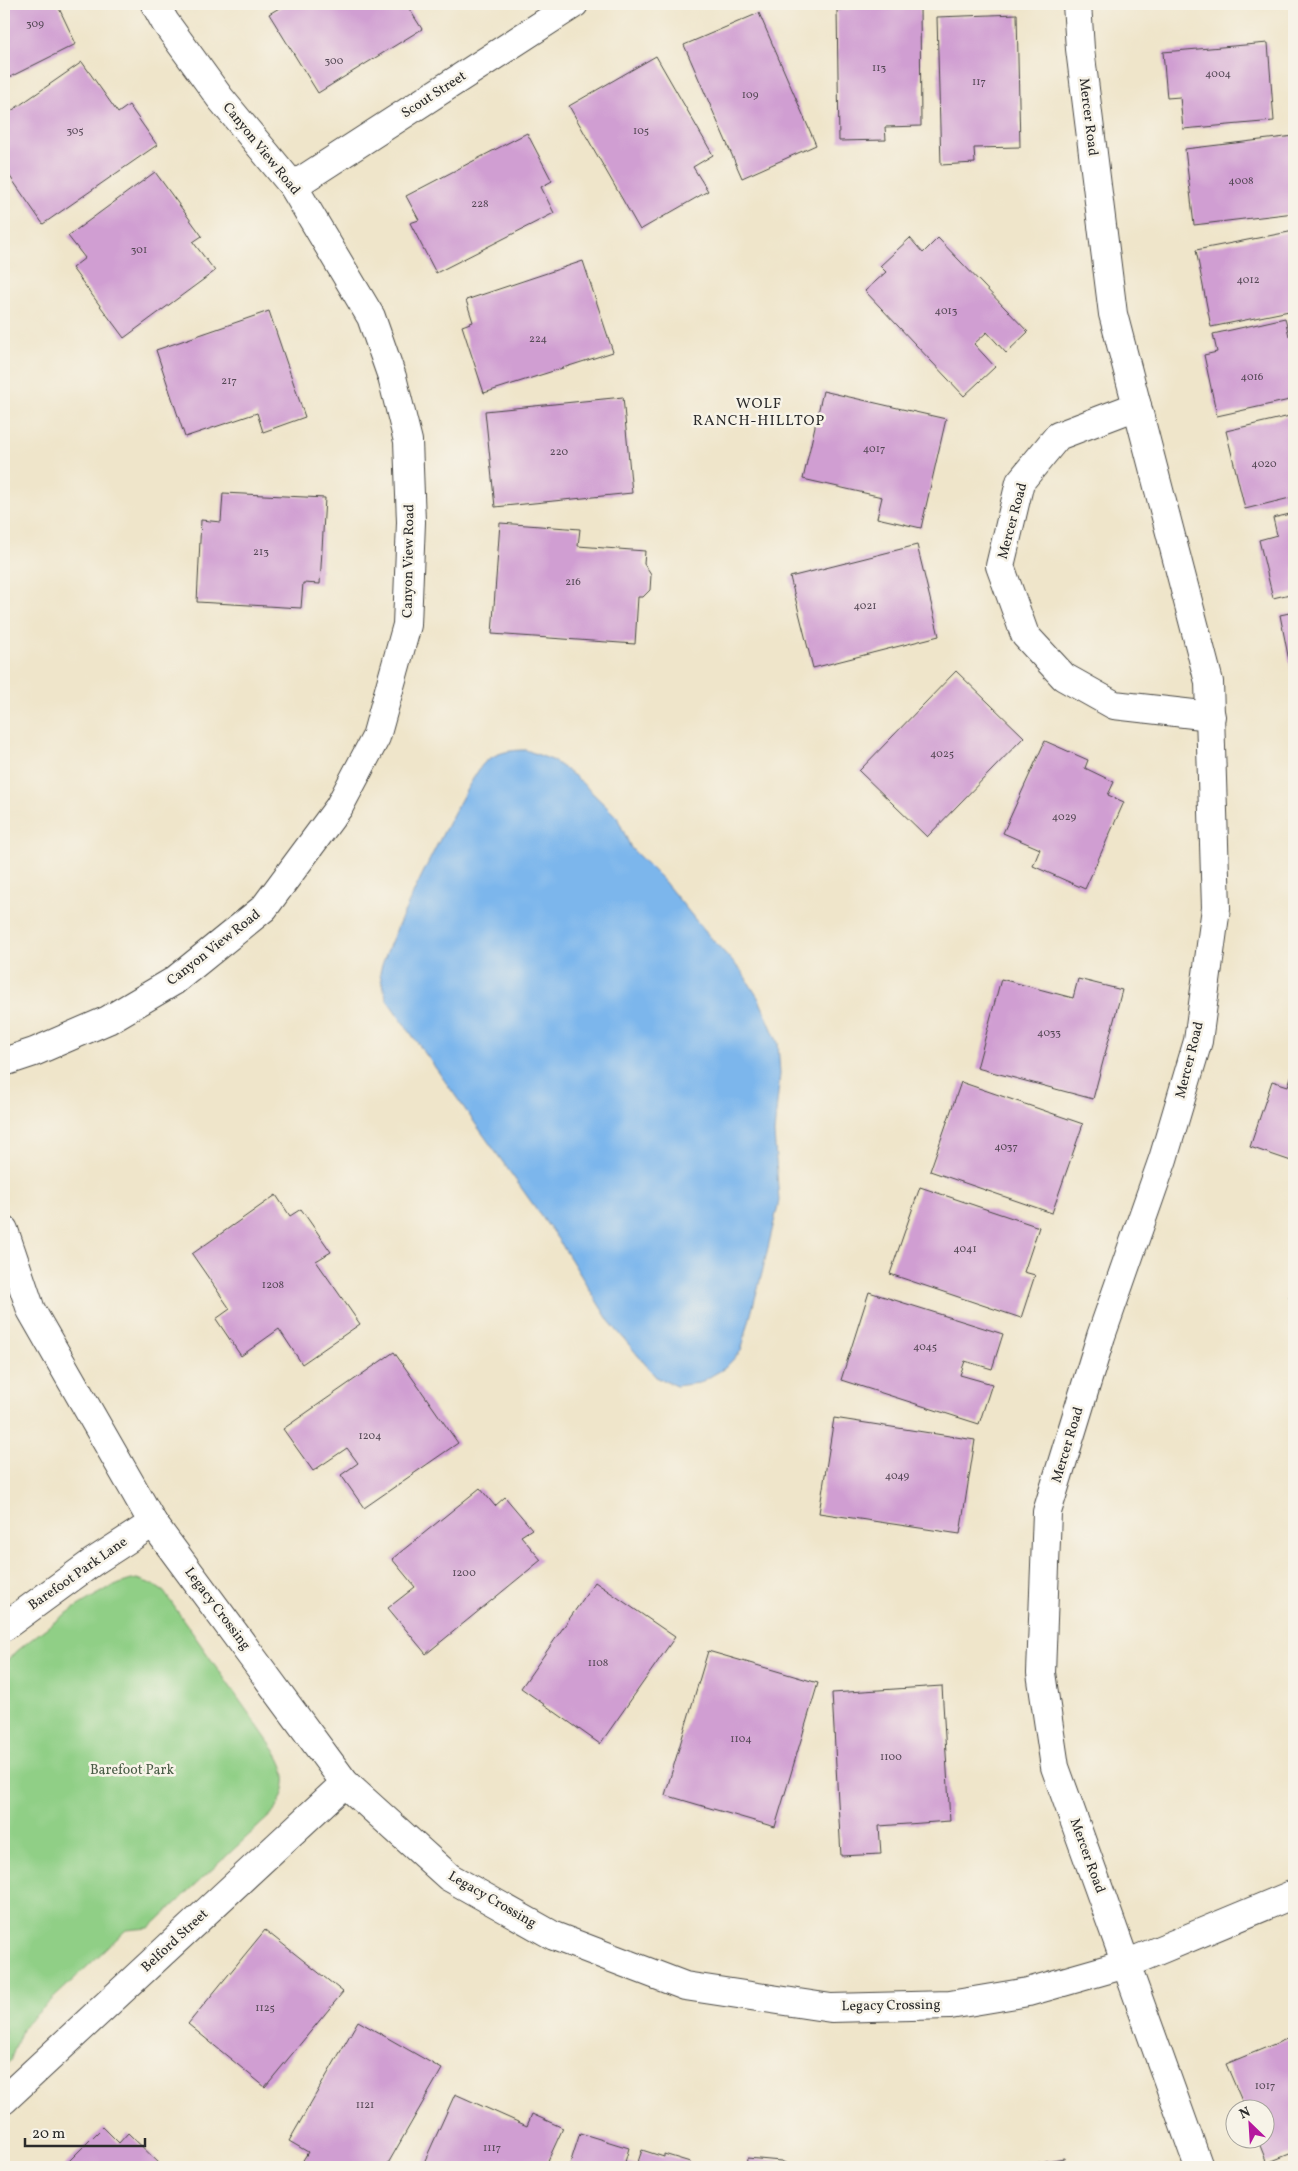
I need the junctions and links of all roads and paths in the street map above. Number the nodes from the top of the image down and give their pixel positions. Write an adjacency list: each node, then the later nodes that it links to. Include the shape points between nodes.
1 (155, 4): 4 (street, Canyon View Road, via 220,98)
2 (574, 4): 4 (street, Scout Street)
3 (1077, 4): 5 (street, Mercer Road, via 1113,314)
4 (293, 186): 7 (street, Canyon View Road, via 370,317 392,377 408,441 411,522 407,625 376,737 339,807 264,908 174,981 149,996 108,1020)
5 (1137, 406): 6 (street, Mercer Road, via 1209,682); 6 (street, Mercer Road, via 1058,436 1020,482 1000,566 1026,635 1064,677 1114,705)
6 (1211, 716): 13 (street, Mercer Road, via 1216,908 1198,1041 1163,1159 1101,1336 1047,1512 1041,1673 1055,1767)
7 (4, 1062)
8 (4, 1230): 9 (street, Legacy Crossing, via 31,1310)
9 (153, 1522): 10 (street, Barefoot Park Lane); 11 (street, Legacy Crossing)
10 (4, 1627)
11 (345, 1783): 13 (street, Legacy Crossing, via 449,1877 554,1936 686,1986 831,2008 950,2004 1028,1992); 14 (street, Belford Street)
12 (1294, 1894): 13 (street, Legacy Crossing)
13 (1126, 1964): 15 (street, Mercer Road)
14 (4, 2100)
15 (1199, 2167)

